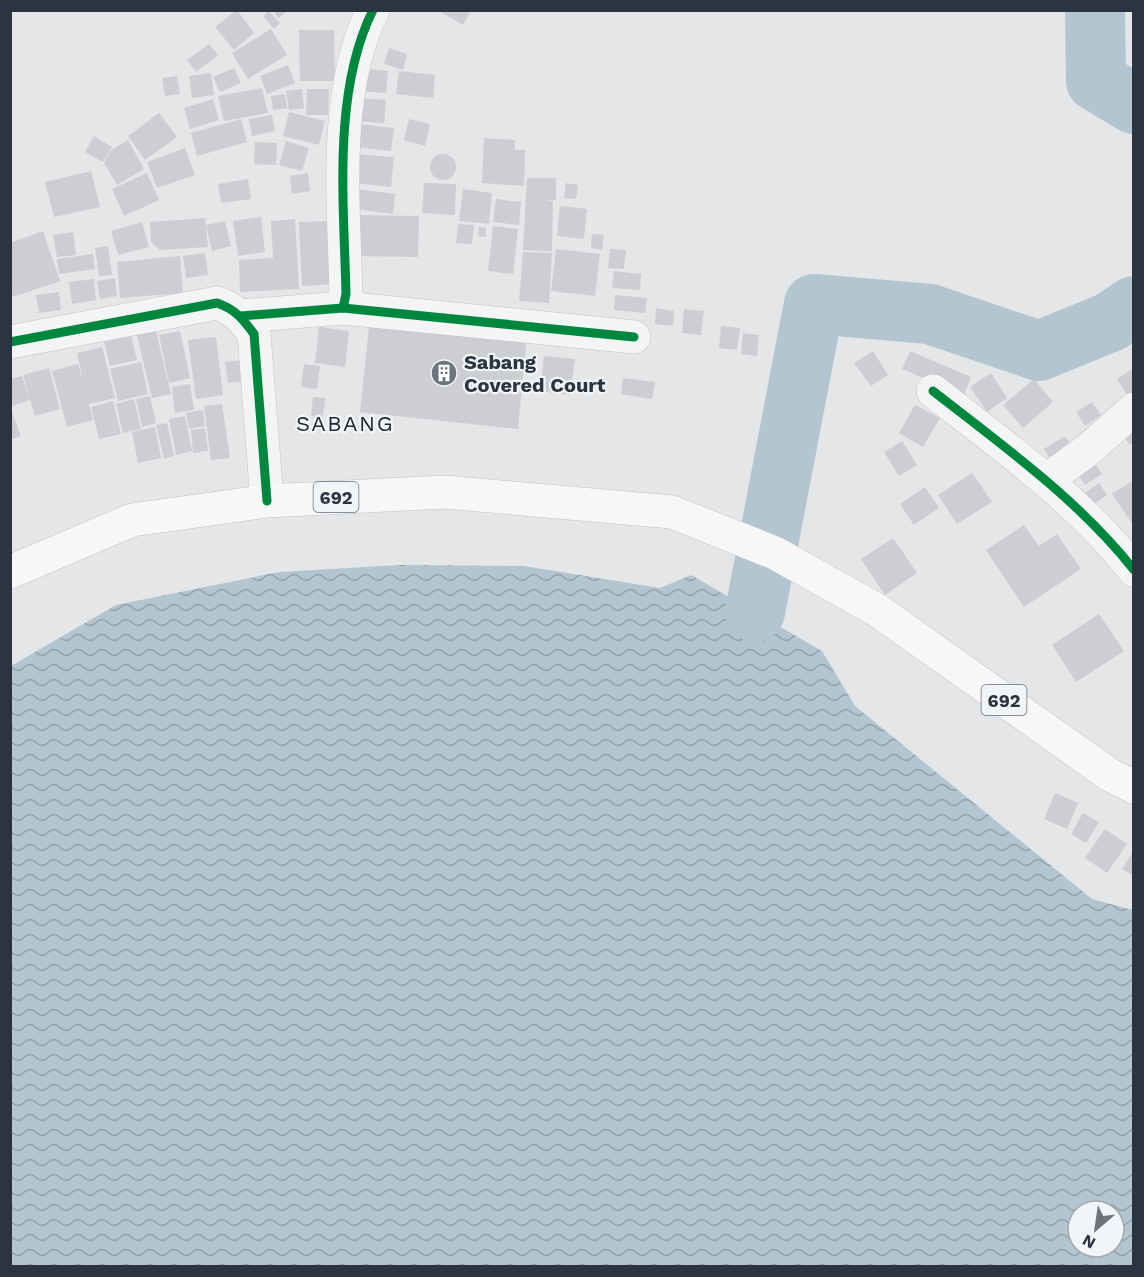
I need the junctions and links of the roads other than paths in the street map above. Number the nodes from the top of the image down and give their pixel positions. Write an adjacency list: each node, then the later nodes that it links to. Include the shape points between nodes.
1 (374, 10): 2 (street, via 360,38 347,90)
2 (344, 308): 3 (street); 4 (street)
3 (241, 316): 5 (street, via 217,303); 9 (street, via 254,334)
4 (634, 337)
5 (10, 342)
6 (933, 391): 8 (street)
7 (1134, 409): 8 (street)
8 (1047, 480): 10 (street)
9 (267, 501): 11 (main road, 692, via 132,520); 12 (main road, 692, via 444,492 672,512 776,553 877,610 1110,775)
10 (1134, 570)
11 (10, 572)
12 (1134, 787)

